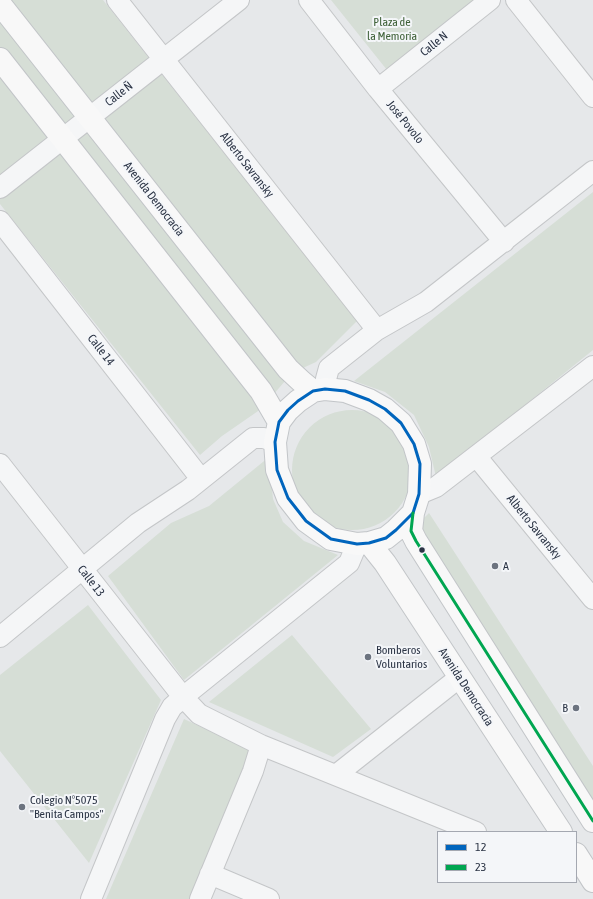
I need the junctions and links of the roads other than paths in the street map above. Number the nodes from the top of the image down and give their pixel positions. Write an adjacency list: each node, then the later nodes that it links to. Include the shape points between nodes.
1 (118, 0): 8 (street, Alberto Savransky)
2 (239, 0): 8 (street, Calle Ñ)
3 (309, 0): 9 (street, José Povolo)
4 (490, 0): 9 (street, Calle N)
5 (516, 0): 10 (street)
6 (0, 4): 11 (main road, Avenida Democracia)
7 (0, 59): 12 (main road)
8 (164, 59): 11 (street, Calle Ñ); 17 (street, Alberto Savransky)
9 (378, 89): 16 (street, José Povolo)
10 (593, 97)
11 (90, 117): 12 (street, Calle Ñ); 19 (main road, Avenida Democracia, via 288,369 302,382)
12 (62, 139): 14 (street, Calle Ñ); 20 (main road, via 261,391)
13 (593, 171): 16 (street)
14 (0, 188)
15 (0, 221): 23 (street, Calle 14)
16 (504, 242): 17 (street, via 426,302)
17 (377, 330): 19 (street, via 329,368)
18 (593, 366): 21 (street)
19 (319, 390): 20 (main road, via 288,410); 24 (main road, via 345,391 368,400 385,409 401,424 414,444 420,464)
20 (277, 432): 23 (street, via 264,438 253,438); 25 (main road, via 277,470 288,498 306,521 331,539)
21 (476, 456): 24 (street); 27 (street, Alberto Savransky)
22 (0, 464): 26 (street, Calle 13)
23 (201, 479): 26 (street, via 138,523)
24 (416, 504): 25 (main road, via 396,530 386,538); 33 (main road, via 411,531 416,540)
25 (363, 544): 29 (main road, Avenida Democracia, via 385,563); 30 (street, via 348,563)
26 (83, 570): 28 (street); 30 (street, Calle 13)
27 (593, 599)
28 (0, 637)
29 (460, 677): 32 (street); 35 (main road, Avenida Democracia)
30 (184, 697): 31 (street, Calle 13, via 199,714); 39 (street, via 172,707 165,719)
31 (261, 745): 32 (street, Calle 13); 37 (street, via 253,771)
32 (336, 775): 34 (street, Calle 13)
33 (593, 821)
34 (474, 831)
35 (560, 831)
36 (578, 859): 38 (main road)
37 (210, 874): 40 (street); 41 (street)
38 (593, 881)
39 (91, 899)
40 (200, 899)
41 (269, 899)

